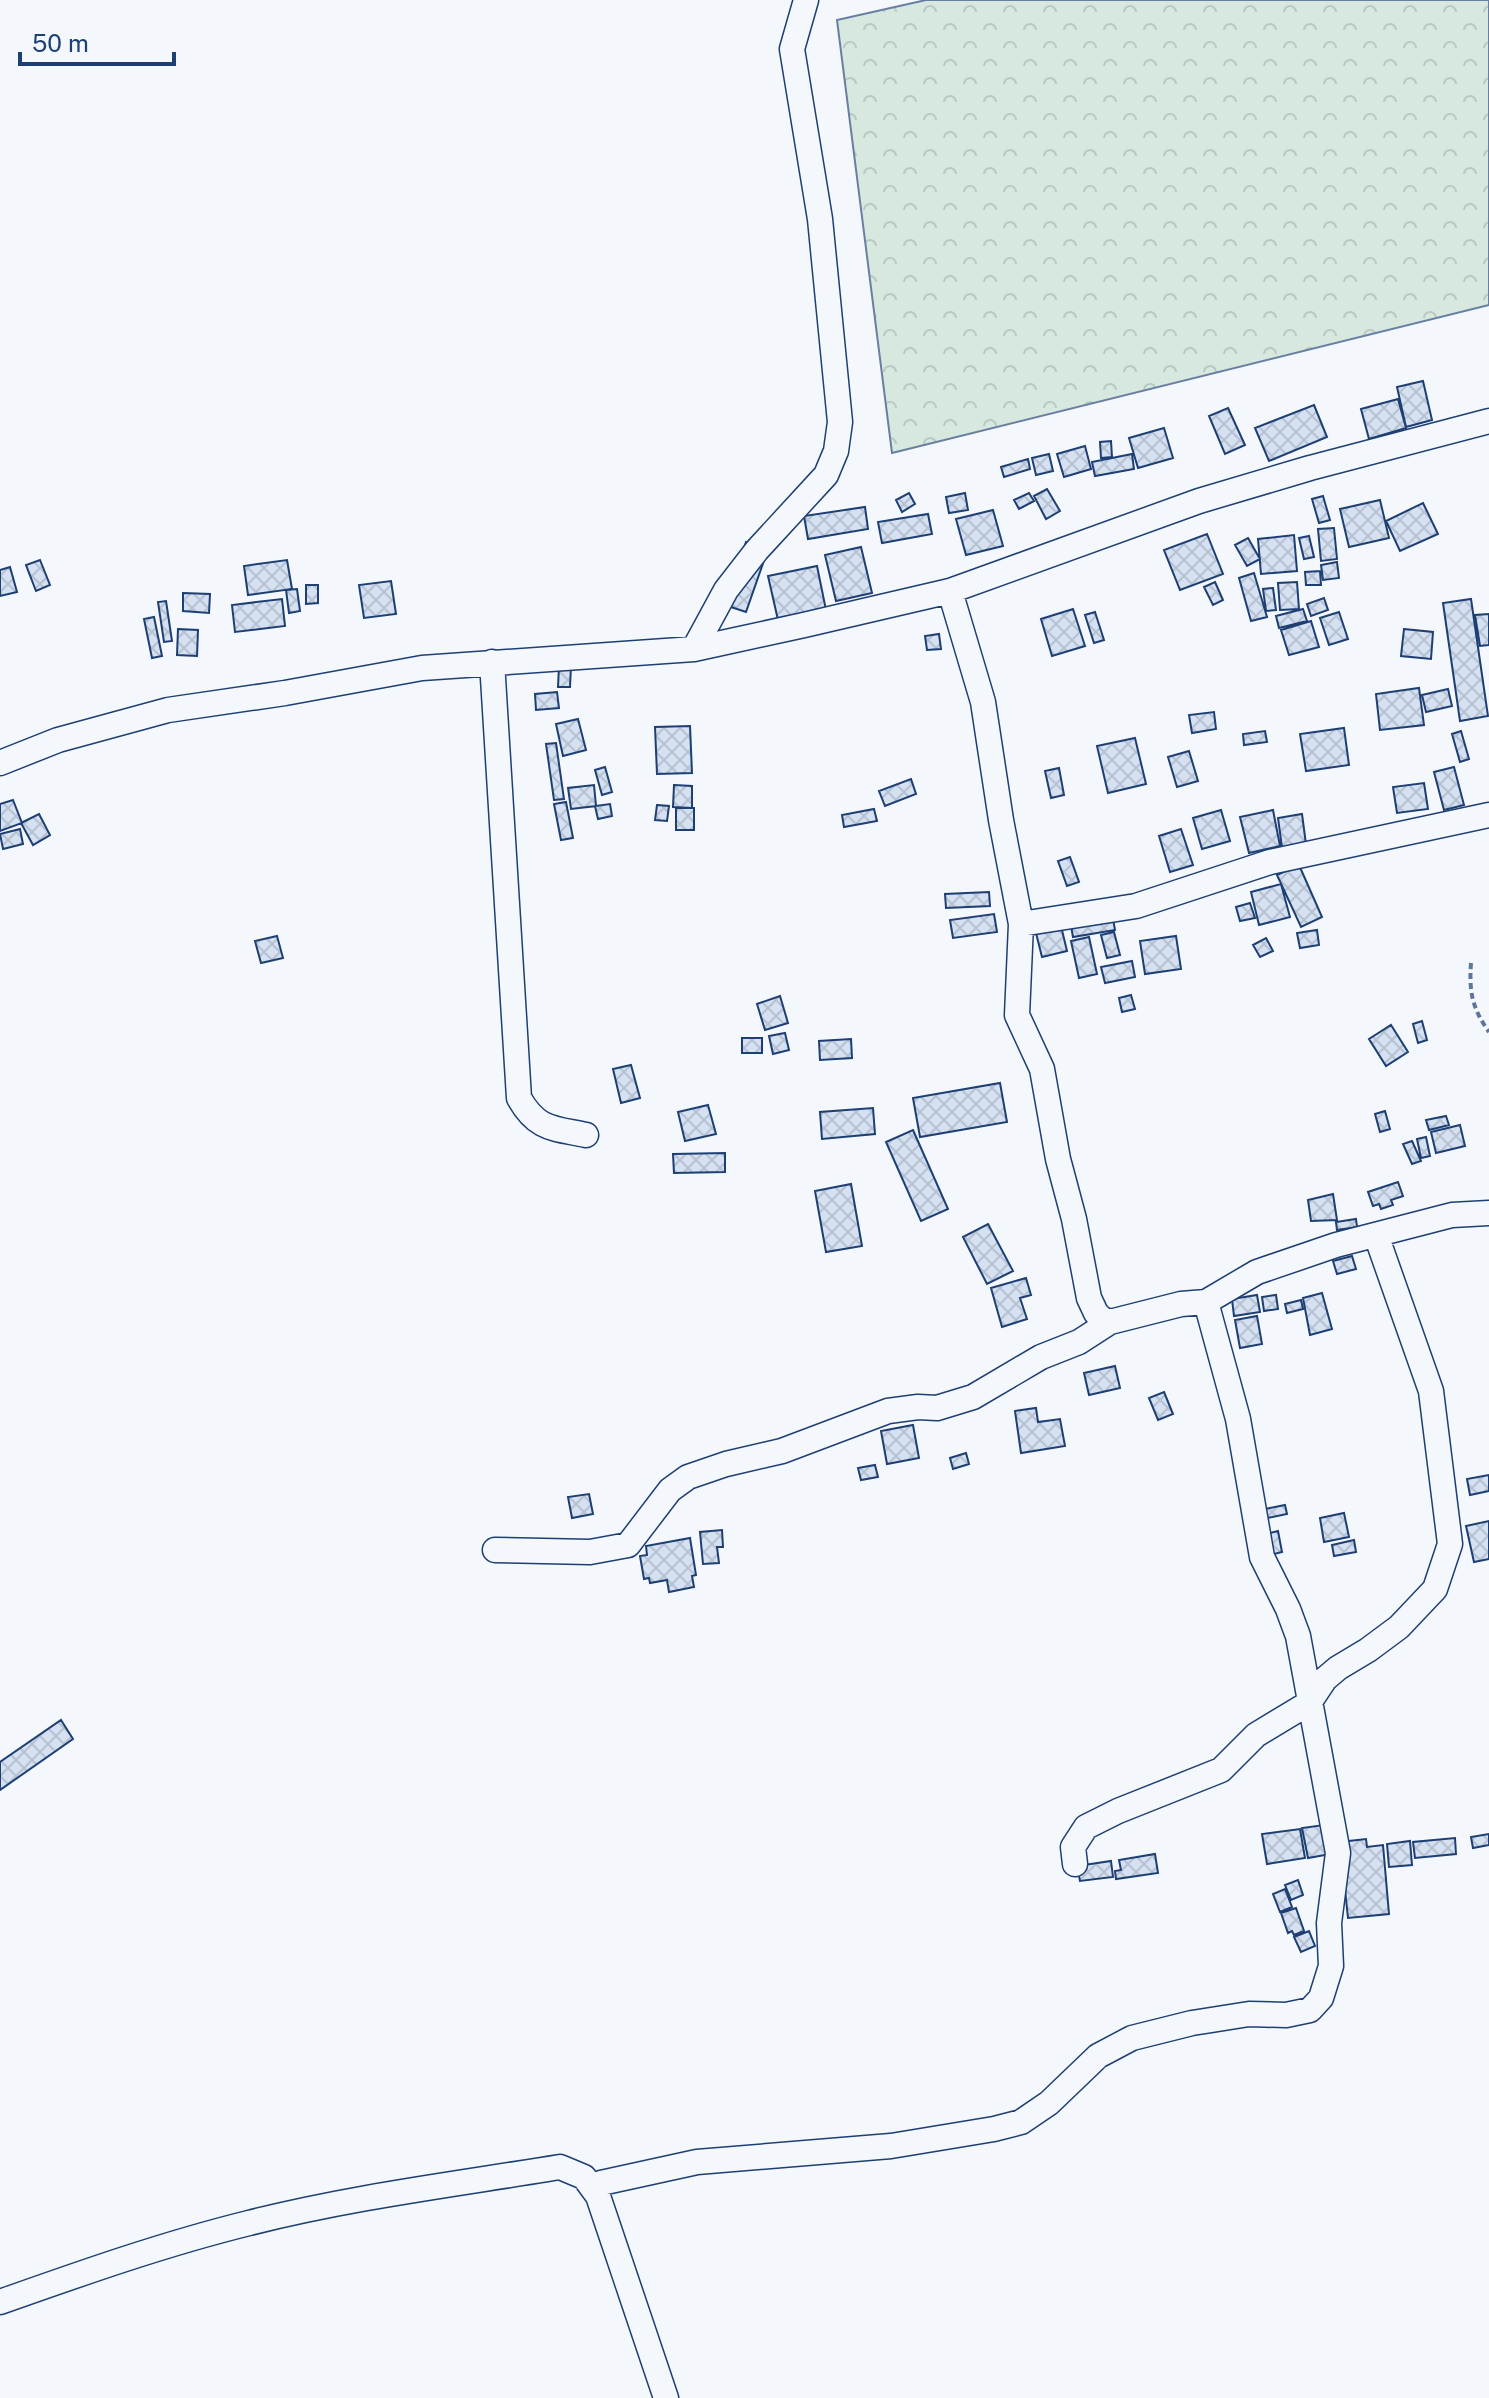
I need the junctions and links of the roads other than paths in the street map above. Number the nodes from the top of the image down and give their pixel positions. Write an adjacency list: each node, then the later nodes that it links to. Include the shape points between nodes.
1 (806, 0): 4 (street, via 792,49 820,219 840,422 836,451 826,475 726,590)
2 (1489, 421): 3 (street, via 1199,501)
3 (950, 591): 4 (street); 8 (street, via 983,702)
4 (694, 649): 5 (street)
5 (492, 662): 6 (street, via 422,668 168,710 58,740); 9 (street, via 519,1098 529,1116 546,1126)
6 (0, 763)
7 (1489, 815): 8 (street, via 1270,862 1136,906)
8 (1021, 924): 13 (street, via 1017,1015 1042,1069 1089,1298 1096,1313)
9 (586, 1135)
10 (1489, 1213): 11 (street, via 1452,1215)
11 (1376, 1235): 12 (street, via 1257,1272); 15 (street, via 1431,1391 1450,1544 1435,1589 1399,1627 1325,1679)
12 (1206, 1302): 13 (street); 15 (street, via 1238,1419 1262,1557 1298,1636)
13 (1110, 1322): 14 (street, via 973,1397 937,1408 888,1411 782,1451 688,1477 670,1490 628,1545 590,1552)
14 (495, 1550)
15 (1309, 1703): 16 (street, via 1256,1735 1221,1770 1086,1827 1073,1847); 17 (street, via 1338,1853 1329,1923 1331,1966 1321,1998 1310,2010 1206,2020 1132,2038 1098,2056 1021,2122 994,2129 877,2148 697,2162)
16 (1075, 1864)
17 (601, 2183)
18 (0, 2302): 19 (street, via 250,2222 560,2167 584,2177 598,2196)
19 (666, 2398)

